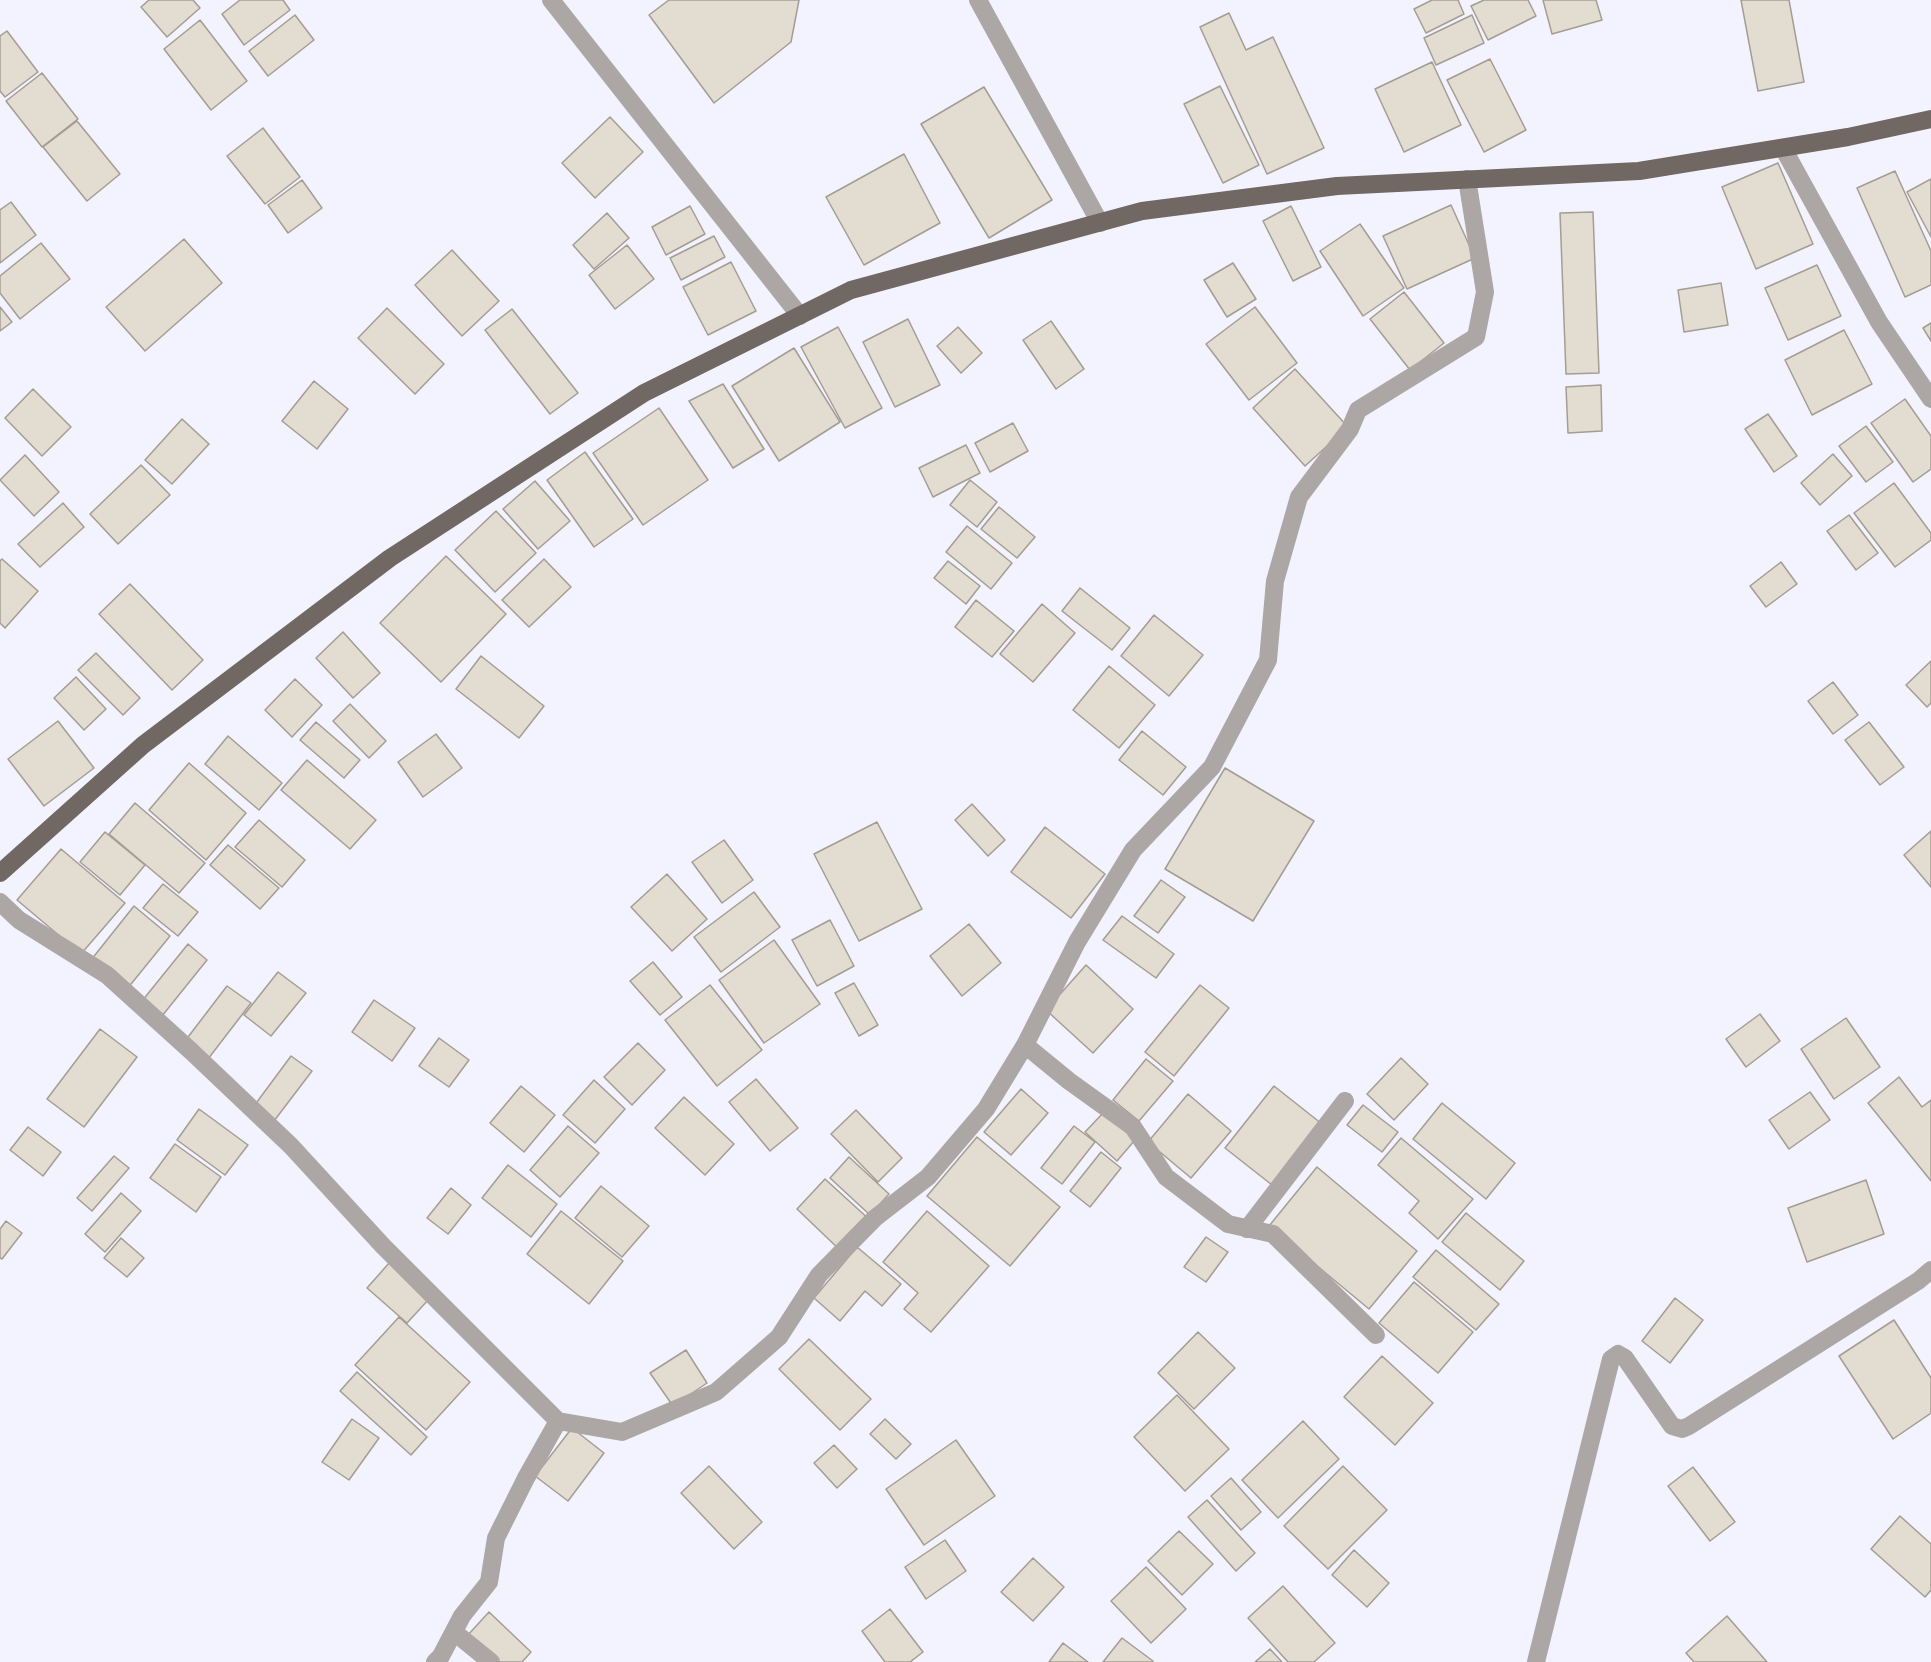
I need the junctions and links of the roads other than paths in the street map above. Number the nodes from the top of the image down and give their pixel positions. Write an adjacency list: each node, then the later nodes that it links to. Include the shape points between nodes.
1 (551, 0): 7 (street)
2 (978, 0): 6 (street)
3 (1931, 119): 4 (main road)
4 (1783, 148): 5 (main road, via 1639,171); 8 (street, via 1879,322)
5 (1467, 179): 6 (main road, via 1337,186 1142,211); 11 (street, via 1485,292 1476,337 1358,410 1350,429 1299,497 1275,581 1268,660 1212,767 1133,850 1077,942)
6 (1100, 223): 7 (main road, via 850,290)
7 (800, 316): 9 (main road, via 644,393 390,558 143,745)
8 (1931, 399)
9 (0, 873)
10 (0, 902): 16 (street, via 19,920 107,975 191,1051 291,1146 382,1246)
11 (1025, 1045): 13 (street, via 1133,1127 1166,1176 1228,1224); 16 (street, via 986,1109 927,1177 875,1218 819,1275 779,1337 716,1392 622,1432)
12 (1345, 1101): 13 (street)
13 (1247, 1229): 15 (street, via 1273,1234)
14 (1931, 1270): 20 (street, via 1682,1429 1672,1426 1625,1358 1614,1355)
15 (1376, 1335)
16 (558, 1421): 17 (street, via 496,1538 489,1582)
17 (454, 1632): 18 (street); 19 (street)
18 (435, 1662)
19 (491, 1662)
20 (1536, 1662)

